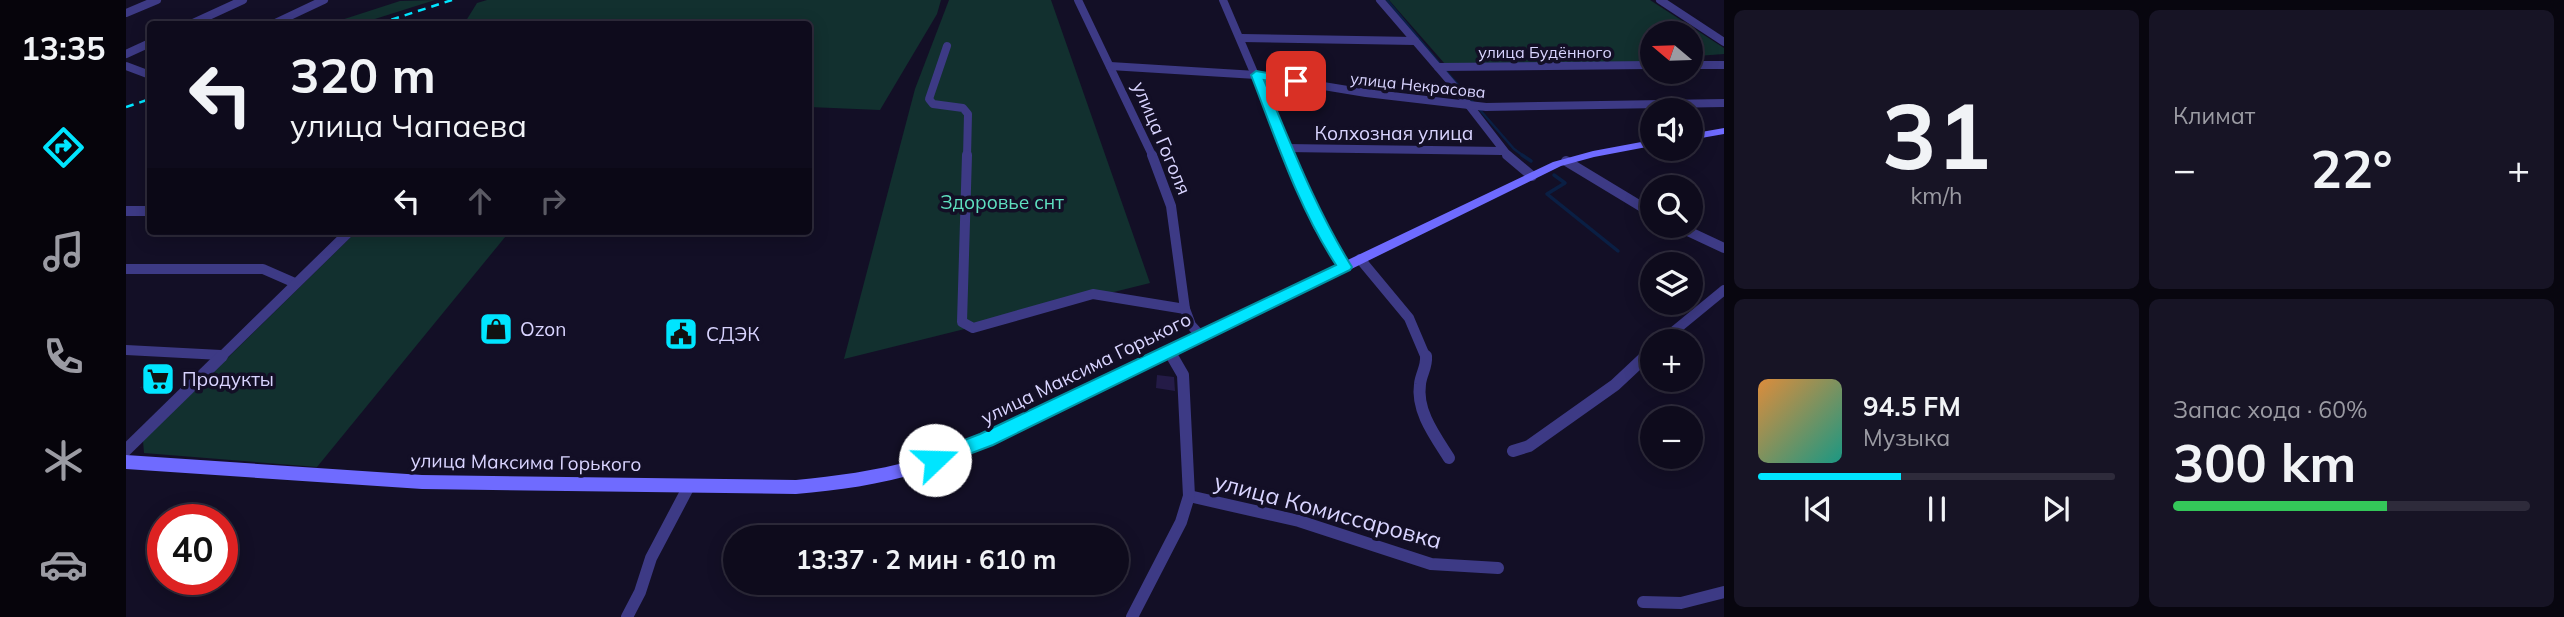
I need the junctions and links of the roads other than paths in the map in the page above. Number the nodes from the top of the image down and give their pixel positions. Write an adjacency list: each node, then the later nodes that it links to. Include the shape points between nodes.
1 (157, 0): 8 (street)
2 (243, 0): 9 (street)
3 (324, 0): 10 (street)
4 (1078, 0): 20 (street, улица Гоголя)
5 (1223, 0): 11 (street)
6 (1380, 0): 12 (street)
7 (1660, 0): 13 (street)
8 (126, 13)
9 (198, 21)
10 (278, 21)
11 (1242, 38): 12 (street); 24 (street)
12 (1415, 41): 22 (street)
13 (1724, 42)
14 (147, 44): 16 (street)
15 (947, 46): 45 (street, via 929,99 968,114 962,322 973,328 1093,294)
16 (126, 54)
17 (1640, 65): 22 (street, улица Будённого)
18 (1703, 65): 21 (street)
19 (126, 66): 23 (street)
20 (1110, 66): 24 (street, улица Некрасова); 45 (street, улица Гоголя, via 1168,195)
21 (1722, 66)
22 (1438, 67): 26 (street)
23 (147, 74)
24 (1256, 75): 26 (street, улица Некрасова); 30 (street)
25 (1724, 103): 26 (street, улица Некрасова)
26 (1469, 106): 31 (street)
27 (1724, 131): 28 (street)
28 (1703, 134)
29 (1640, 146): 32 (street, улица Максима Горького)
30 (1286, 148): 31 (street, Колхозная улица); 41 (street, via 1324,236)
31 (1502, 151): 33 (street)
32 (1566, 161): 33 (street, улица Максима Горького); 34 (street)
33 (1532, 176): 40 (street, улица Максима Горького)
34 (1640, 207)
35 (126, 211): 36 (street)
36 (147, 211)
37 (346, 235): 43 (street)
38 (1703, 238): 39 (street)
39 (1724, 248)
40 (1360, 259): 41 (street, улица Максима Горького); 54 (street, via 1411,323 1425,352 1420,396)
41 (1345, 267): 47 (street, улица Максима Горького)
42 (126, 269): 43 (street, via 263,269)
43 (295, 283): 50 (street)
44 (1724, 290): 46 (street)
45 (1185, 309): 47 (street, улица Гоголя)
46 (1677, 329)
47 (1201, 336): 49 (street, улица Максима Горького)
48 (126, 350): 50 (street)
49 (1170, 352): 56 (street, улица Максима Горького, via 987,440 919,466 824,485); 57 (street, via 1183,375)
50 (221, 355): 52 (street)
51 (1640, 362): 53 (street, via 1606,392 1529,446)
52 (126, 450)
53 (1513, 451)
54 (1449, 458)
55 (126, 462): 56 (street, улица Максима Горького, via 422,482)
56 (689, 486): 61 (street, via 655,549)
57 (1189, 496): 58 (street, улица Комиссаровка, via 1299,521 1431,564); 62 (street, via 1181,522)
58 (1498, 568)
59 (1724, 593): 60 (street, via 1682,603)
60 (1643, 602)
61 (627, 617)
62 (1132, 617)

